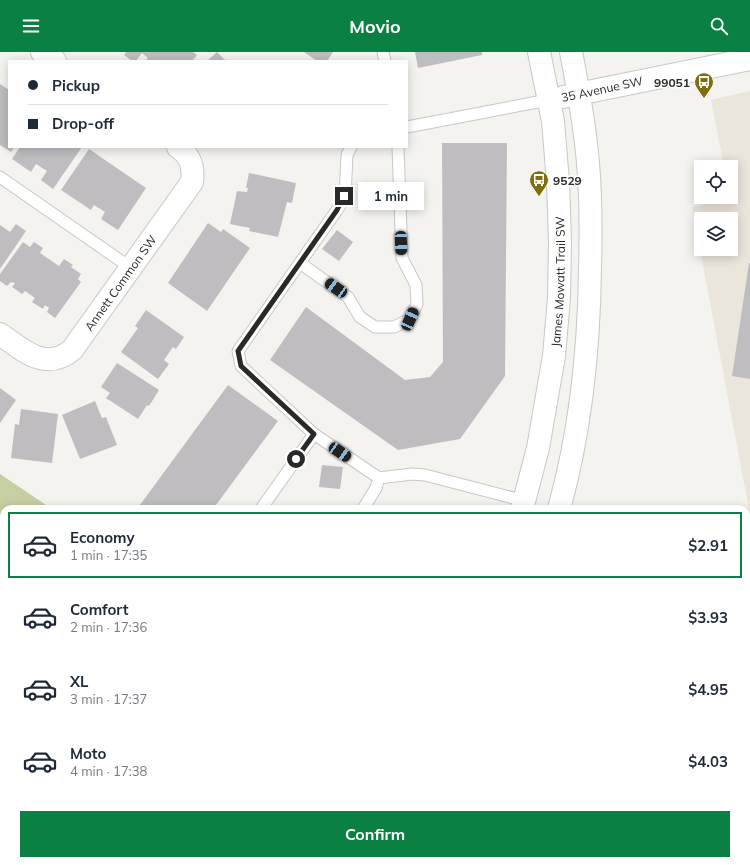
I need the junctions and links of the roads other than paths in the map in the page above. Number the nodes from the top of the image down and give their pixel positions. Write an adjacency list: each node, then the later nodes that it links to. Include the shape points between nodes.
1 (42, 52): 5 (main road)
2 (539, 52): 7 (main road, James Mowatt Trail SW)
3 (571, 52): 6 (main road)
4 (750, 59): 6 (main road, 35 Avenue SW)
5 (54, 60)
6 (578, 94): 7 (main road, 35 Avenue SW); 21 (main road, via 588,162 589,303 584,376 576,435)
7 (548, 100): 8 (lane); 20 (main road, James Mowatt Trail SW, via 553,121 558,182 559,298 552,364 538,448)
8 (408, 127)
9 (179, 148): 14 (main road, Annett Common SW, via 188,156 192,165 192,182)
10 (350, 148): 13 (lane, via 347,155 344,196)
11 (398, 148): 13 (lane, via 402,258 416,285 417,304 410,319 394,327 375,327 360,317 348,297)
12 (0, 177): 14 (lane)
13 (300, 263): 16 (lane, via 238,351 241,366)
14 (131, 268): 15 (main road, Annett Common SW, via 66,356 31,356)
15 (0, 334)
16 (314, 434): 17 (lane); 18 (lane)
17 (379, 478): 19 (lane); 20 (lane, via 425,475)
18 (264, 505)
19 (365, 505)
20 (523, 505)
21 (560, 505)

